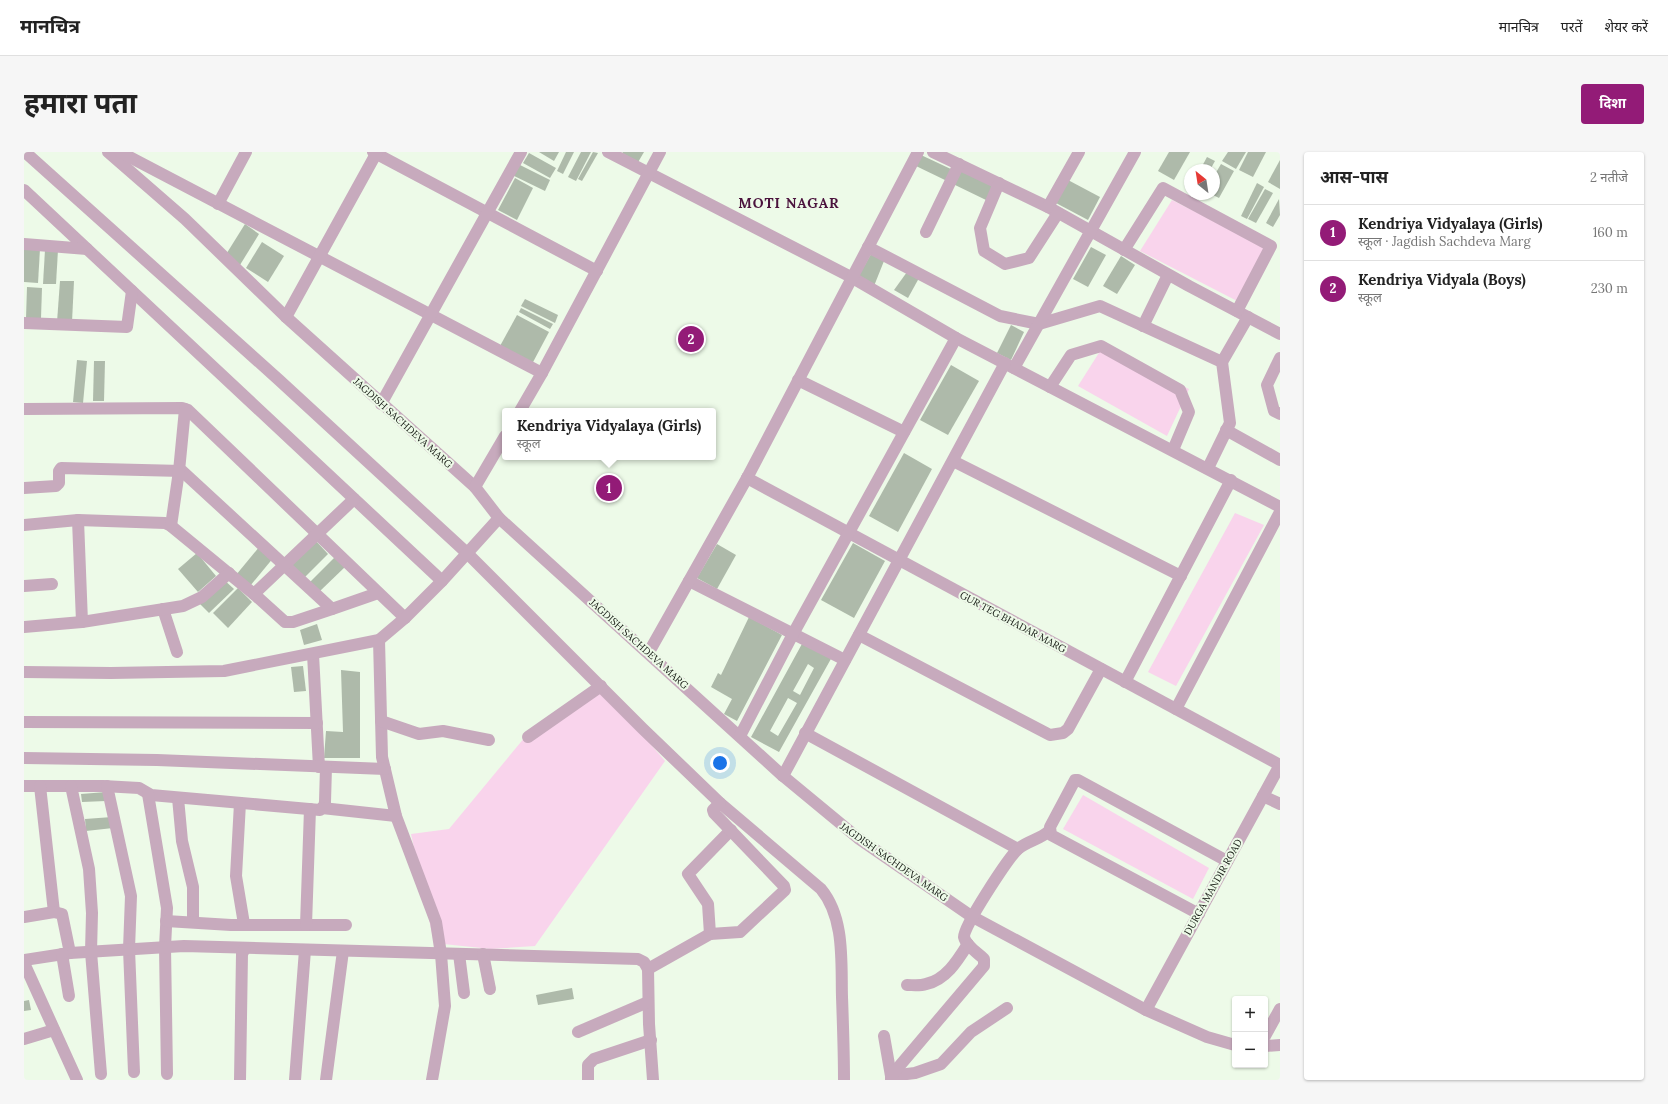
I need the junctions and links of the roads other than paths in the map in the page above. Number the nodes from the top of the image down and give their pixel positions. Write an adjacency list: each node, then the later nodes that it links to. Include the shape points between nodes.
1 (25, 152): 72 (street)
2 (108, 152): 34 (street, JAGDISH SACHDEVA MARG, via 185,219)
3 (120, 152): 17 (street)
4 (246, 152): 17 (street)
5 (375, 152): 19 (street); 26 (street)
6 (521, 152): 19 (street)
7 (608, 152): 14 (street)
8 (660, 152): 14 (street)
9 (918, 152): 23 (street)
10 (933, 152): 13 (street)
11 (1079, 152): 18 (street)
12 (1135, 152): 21 (street)
13 (959, 164): 15 (street); 20 (street)
14 (648, 174): 27 (street); 29 (street)
15 (999, 184): 18 (street); 18 (street, via 980,228 984,251 1005,264 1029,258)
16 (24, 190): 24 (street)
17 (218, 204): 26 (street)
18 (1053, 210): 21 (street)
19 (487, 213): 27 (street); 32 (street)
20 (926, 232)
21 (1092, 232): 25 (street); 36 (street)
22 (24, 244): 24 (street)
23 (868, 247): 29 (street); 36 (street, via 1000,316)
24 (87, 249): 30 (street)
25 (1124, 250): 28 (street); 31 (street, via 1163,188 1271,246)
26 (319, 256): 32 (street); 34 (street)
27 (596, 271): 43 (street)
28 (1168, 275): 31 (street); 37 (street)
29 (851, 277): 39 (street); 44 (street)
30 (132, 291): 35 (street, via 127,327); 63 (street)
31 (1237, 311): 33 (street)
32 (430, 314): 43 (street); 46 (street)
33 (1248, 317): 38 (street); 41 (street)
34 (286, 318): 46 (street, JAGDISH SACHDEVA MARG)
35 (24, 323)
36 (1039, 324): 37 (street, via 1100,306); 42 (street)
37 (1143, 326): 41 (street)
38 (1278, 329)
39 (956, 338): 42 (street); 52 (street)
40 (1280, 358): 50 (street, via 1267,385 1274,412)
41 (1222, 362): 51 (street, via 1230,423)
42 (1010, 366): 45 (street); 56 (street)
43 (542, 373): 48 (street)
44 (798, 380): 52 (street); 59 (street)
45 (1050, 386): 54 (street); 54 (street, via 1072,355 1101,346 1180,390 1189,412)
46 (381, 404): 61 (street, JAGDISH SACHDEVA MARG)
47 (24, 408): 49 (street)
48 (522, 408)
49 (185, 409): 58 (street); 71 (street)
50 (1280, 414)
51 (1226, 430): 55 (street); 57 (street)
52 (904, 432): 70 (street)
53 (502, 441): 61 (street)
54 (1173, 450): 57 (street)
55 (1280, 460)
56 (953, 461): 73 (street); 76 (street)
57 (1208, 468): 60 (street)
58 (179, 471): 62 (street, via 61,468 59,483 56,486); 69 (street); 74 (street, via 185,473)
59 (747, 478): 70 (street, GUR TEG BHADAR MARG); 78 (street)
60 (1231, 480): 64 (street); 76 (street)
61 (475, 487): 66 (street, JAGDISH SACHDEVA MARG)
62 (24, 488)
63 (354, 499): 71 (street); 77 (street)
64 (1280, 507)
65 (1280, 512): 99 (street)
66 (499, 518): 72 (street); 92 (street, JAGDISH SACHDEVA MARG)
67 (78, 520): 68 (street); 69 (street, via 159,522); 86 (street)
68 (24, 524)
69 (171, 526): 75 (street)
70 (848, 532): 73 (street, GUR TEG BHADAR MARG); 88 (street)
71 (317, 534): 74 (street); 81 (street)
72 (468, 554): 77 (street); 98 (street)
73 (899, 560): 89 (street); 95 (street, GUR TEG BHADAR MARG)
74 (285, 564): 82 (street); 83 (street)
75 (229, 573): 82 (street); 84 (street, via 202,597 183,606)
76 (1181, 576): 97 (street)
77 (442, 581): 85 (street)
78 (689, 581): 88 (street); 92 (street)
79 (52, 584): 80 (street)
80 (24, 586)
81 (378, 593): 83 (street); 85 (street)
82 (254, 594): 83 (street, via 285,622 294,622)
83 (332, 609)
84 (163, 610): 86 (street); 91 (street)
85 (405, 618): 90 (street)
86 (82, 622): 87 (street)
87 (24, 627)
88 (793, 634): 94 (street); 104 (street)
89 (859, 635): 94 (street); 95 (street, via 1050,735 1063,733 1068,729)
90 (379, 640): 93 (street); 100 (street)
91 (177, 652)
92 (649, 652): 104 (street, JAGDISH SACHDEVA MARG)
93 (313, 654): 96 (street, via 224,671); 102 (street)
94 (845, 660): 103 (street)
95 (1101, 669): 97 (street, GUR TEG BHADAR MARG)
96 (24, 672)
97 (1125, 682): 99 (street, GUR TEG BHADAR MARG)
98 (601, 686): 105 (street); 120 (street)
99 (1176, 709): 108 (street, GUR TEG BHADAR MARG)
100 (381, 721): 106 (street, via 419,734 443,731); 110 (street)
101 (24, 722): 102 (street)
102 (317, 723): 109 (street)
103 (805, 733): 111 (street); 126 (street)
104 (740, 736): 111 (street, JAGDISH SACHDEVA MARG)
105 (528, 737)
106 (489, 740)
107 (24, 758): 109 (street, via 157,760)
108 (1280, 765): 117 (street, DURGA MANDIR ROAD)
109 (323, 767): 110 (street); 122 (street, via 325,802)
110 (385, 769): 123 (street)
111 (783, 776): 130 (street, JAGDISH SACHDEVA MARG, via 858,838)
112 (24, 786): 113 (street)
113 (40, 786): 114 (street); 128 (street)
114 (71, 786): 115 (street); 144 (street, via 89,869)
115 (107, 786): 116 (street, via 138,788); 141 (street, via 131,896)
116 (148, 794): 118 (street); 132 (street, via 161,862 167,908)
117 (1263, 796): 121 (street); 127 (street, DURGA MANDIR ROAD)
118 (178, 798): 119 (street); 133 (street, via 182,841 193,887)
119 (240, 803): 122 (street); 134 (street, via 236,876)
120 (720, 803): 124 (street, via 713,810 714,813); 180 (street, via 786,857 829,898 840,941)
121 (1280, 804)
122 (316, 808): 123 (street); 135 (street)
123 (396, 816): 146 (street, via 436,922)
124 (731, 830): 137 (street, via 688,874 708,904); 137 (street, via 785,890 740,932)
125 (1049, 830): 126 (street); 127 (street, via 1077,779); 129 (street, via 1051,835)
126 (1018, 849): 130 (street)
127 (1227, 861): 129 (street, DURGA MANDIR ROAD)
128 (54, 912): 131 (street); 145 (street, via 63,916)
129 (1198, 914): 158 (street, DURGA MANDIR ROAD)
130 (971, 916): 138 (street, via 964,932); 158 (street, JAGDISH SACHDEVA MARG)
131 (24, 917)
132 (166, 921): 133 (street); 139 (street)
133 (192, 922): 134 (street)
134 (244, 924): 135 (street)
135 (306, 925): 136 (street)
136 (346, 925)
137 (710, 934): 151 (street)
138 (968, 944): 152 (street, via 946,975 927,984); 172 (street, via 984,959 984,966)
139 (165, 947): 140 (street); 141 (street); 171 (street)
140 (245, 948): 142 (street); 174 (street, via 242,954)
141 (129, 949): 144 (street); 169 (street)
142 (305, 950): 143 (street); 175 (street)
143 (343, 951): 146 (street); 176 (street)
144 (91, 952): 145 (street); 170 (street)
145 (66, 954): 149 (street); 155 (street)
146 (441, 954): 147 (street); 177 (street, via 445,1006)
147 (459, 954): 148 (street); 154 (street)
148 (482, 954): 151 (street, via 638,959 644,962); 153 (street)
149 (24, 960)
150 (24, 963): 160 (street)
151 (648, 969): 156 (street)
152 (907, 985)
153 (490, 989)
154 (464, 993)
155 (69, 996)
156 (648, 1002): 161 (street); 165 (street)
157 (1007, 1008): 172 (street, via 972,1032 941,1064)
158 (1146, 1010): 166 (street, JAGDISH SACHDEVA MARG, via 1207,1037)
159 (1280, 1010): 162 (street)
160 (54, 1030): 164 (street); 173 (street)
161 (578, 1032)
162 (1267, 1032)
163 (884, 1036): 172 (street)
164 (24, 1039)
165 (651, 1040): 178 (street, via 594,1059 588,1065); 179 (street)
166 (1232, 1044)
167 (1280, 1045): 168 (street)
168 (1268, 1046)
169 (134, 1072)
170 (101, 1074)
171 (167, 1074)
172 (891, 1078)
173 (77, 1080)
174 (240, 1080)
175 (295, 1080)
176 (326, 1080)
177 (432, 1080)
178 (588, 1080)
179 (653, 1080)
180 (844, 1080)

